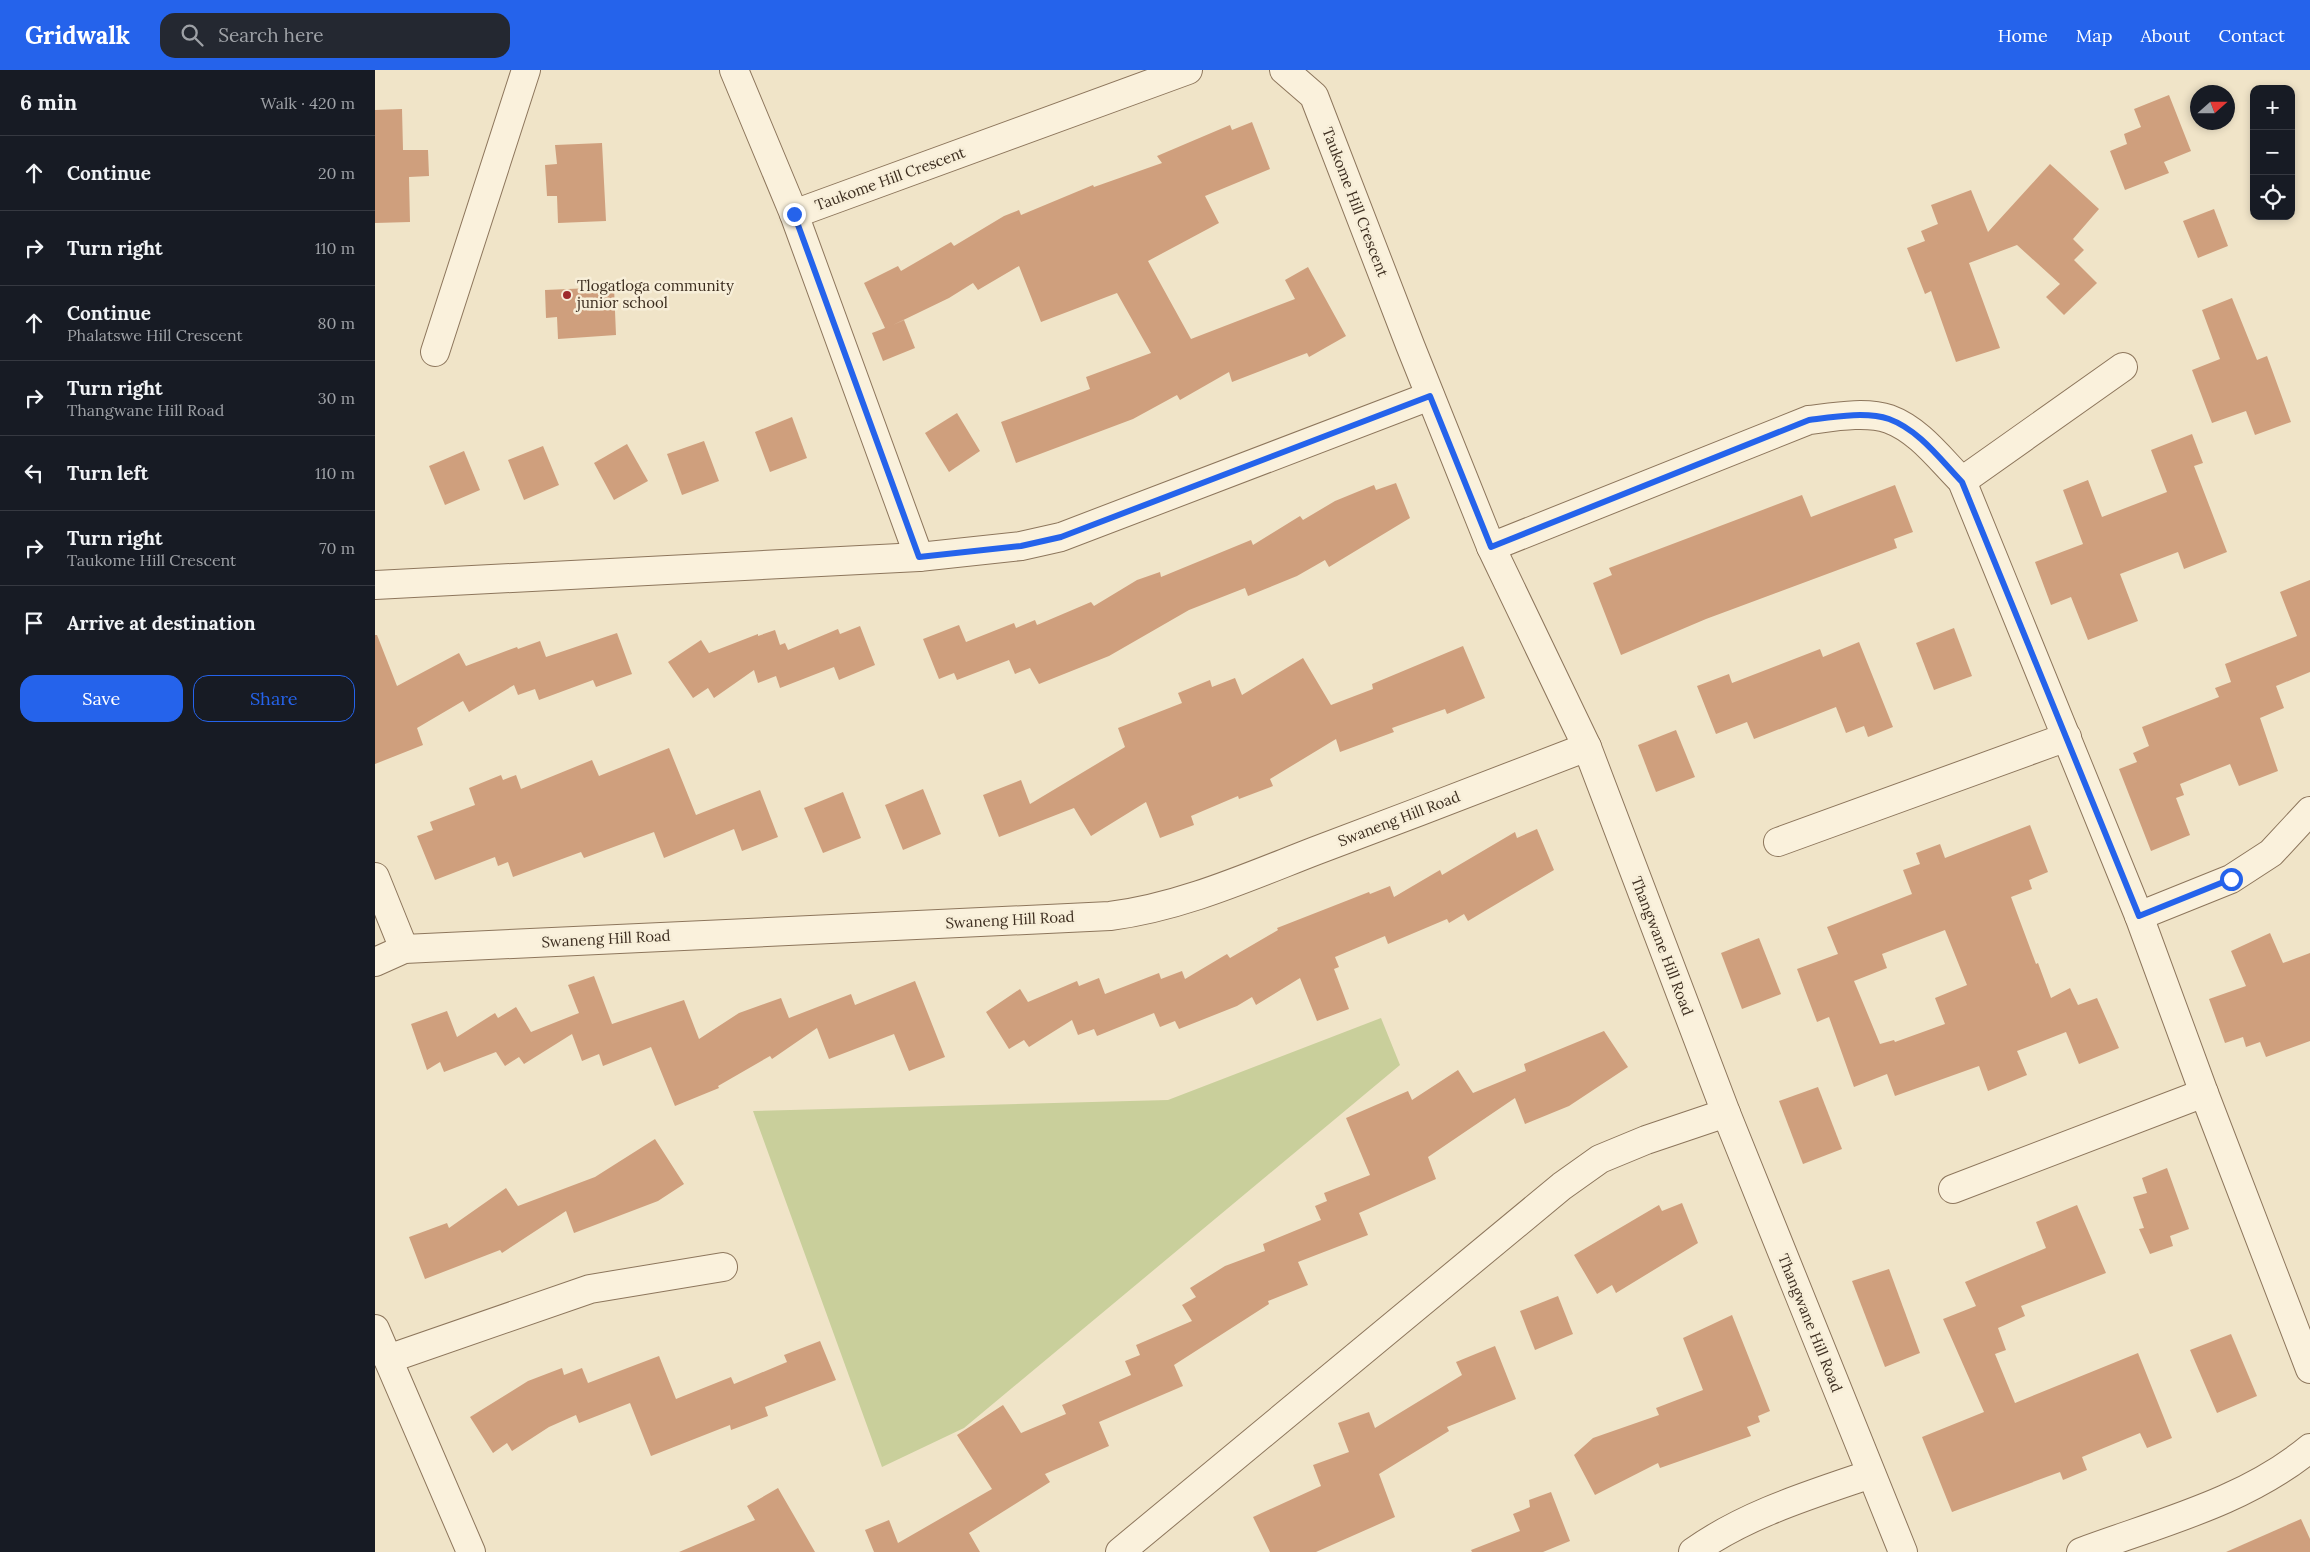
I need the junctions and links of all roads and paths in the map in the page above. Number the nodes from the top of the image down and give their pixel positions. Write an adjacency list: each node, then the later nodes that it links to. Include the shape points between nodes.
1 (526, 70): 7 (street)
2 (734, 70): 5 (street)
3 (1188, 70): 5 (street, Taukome Hill Crescent)
4 (1284, 70): 6 (street, Taukome Hill Crescent, via 1314,96)
5 (794, 214): 12 (street)
6 (1410, 345): 9 (street, Thangwane Hill Road)
7 (435, 352)
8 (2123, 367): 10 (street)
9 (1430, 396): 11 (street, Thangwane Hill Road); 12 (street, via 1061,537 1021,546)
10 (1962, 482): 11 (street, via 1922,439 1889,419 1851,415 1809,420); 14 (street)
11 (1491, 547): 15 (street, Thangwane Hill Road)
12 (919, 557): 13 (street)
13 (375, 585)
14 (2067, 737): 17 (street); 19 (street)
15 (1587, 747): 20 (street, Swaneng Hill Road, via 1169,905 1140,912); 23 (street, Thangwane Hill Road)
16 (2310, 811): 19 (street, via 2271,853 2231,879)
17 (1779, 842)
18 (375, 877): 20 (street)
19 (2139, 916): 22 (street)
20 (404, 949): 21 (street)
21 (375, 962)
22 (2204, 1093): 24 (street); 28 (street)
23 (1726, 1113): 30 (street, Thangwane Hill Road); 32 (street, via 1600,1159 1562,1186)
24 (1953, 1189)
25 (723, 1267): 27 (street, via 590,1289)
26 (375, 1329): 27 (street)
27 (388, 1359): 31 (street)
28 (2310, 1369)
29 (2310, 1448): 35 (street, via 2271,1477 2235,1495)
30 (1871, 1474): 33 (street, via 1766,1511); 34 (street, Thangwane Hill Road)
31 (471, 1552)
32 (1120, 1552)
33 (1693, 1552)
34 (1903, 1552)
35 (2081, 1552)

